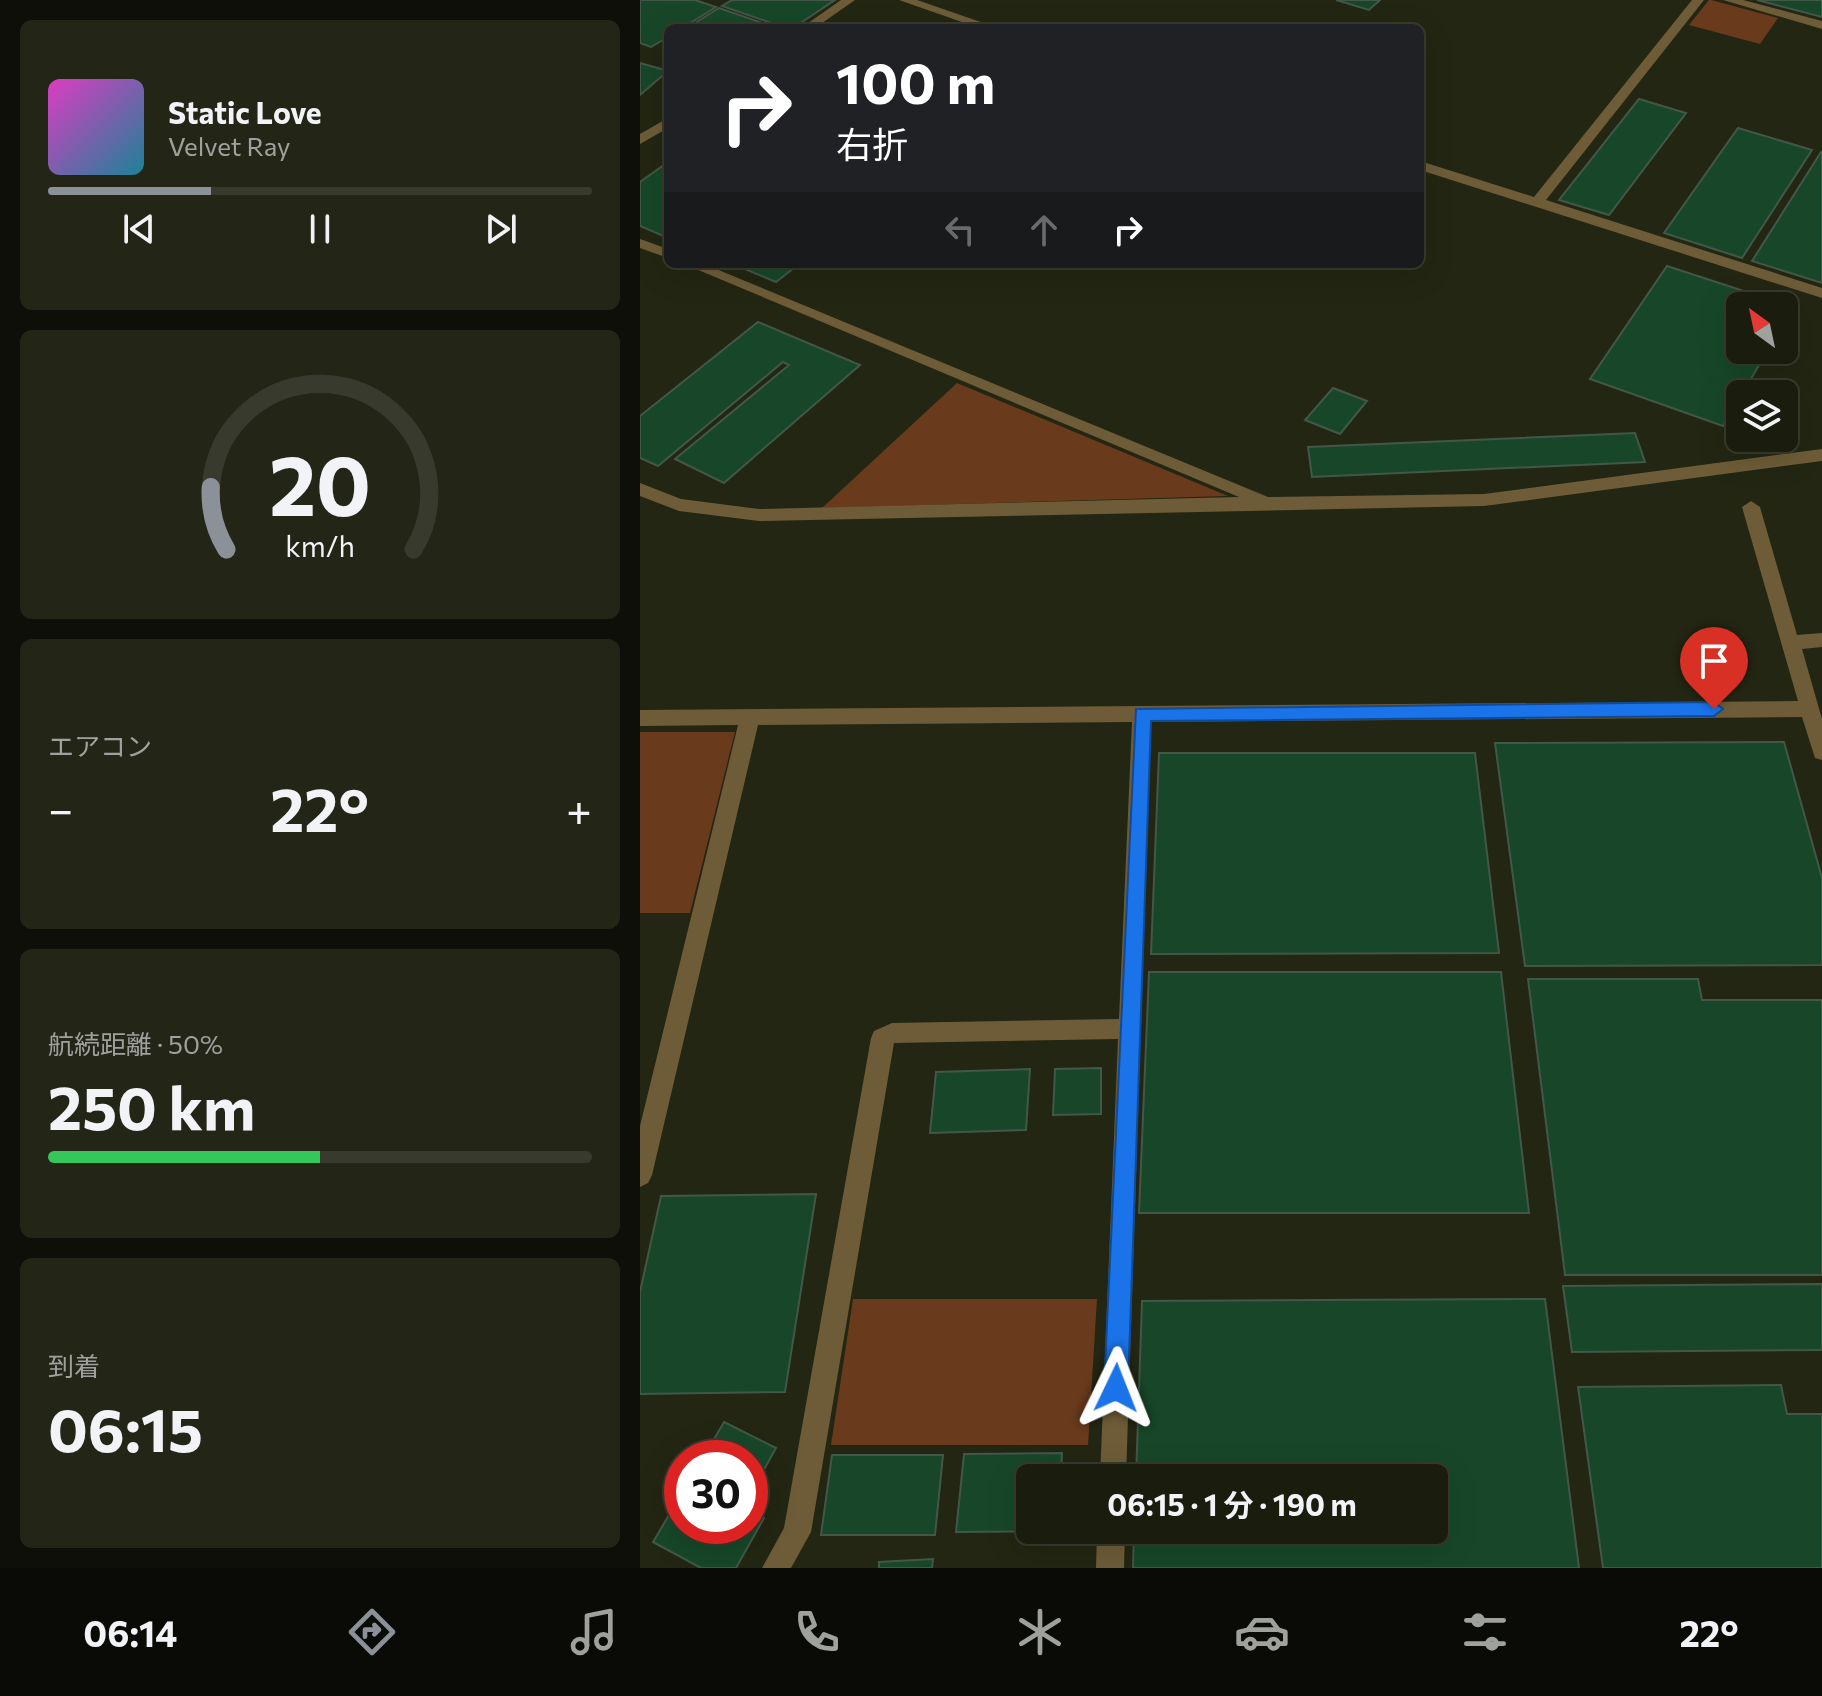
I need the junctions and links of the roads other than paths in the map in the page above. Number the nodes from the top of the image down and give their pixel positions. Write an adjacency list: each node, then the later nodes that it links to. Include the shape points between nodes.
1 (849, 0): 5 (street)
2 (905, 0): 6 (street)
3 (1698, 0): 11 (street)
4 (1729, 0): 7 (street)
5 (813, 24)
6 (980, 24)
7 (1822, 25)
8 (664, 125): 9 (street)
9 (640, 140)
10 (1424, 166): 11 (street)
11 (1536, 203): 15 (street)
12 (640, 243): 13 (street)
13 (664, 252)
14 (701, 268): 18 (street)
15 (1822, 293)
16 (1822, 455): 18 (street, via 1484,500)
17 (640, 489): 18 (street, via 679,505 759,515)
18 (1271, 504)
19 (1751, 507): 21 (street)
20 (1822, 640): 21 (street)
21 (1793, 643): 22 (street)
22 (1809, 709): 23 (street); 26 (street)
23 (1142, 714): 24 (street); 27 (street)
24 (750, 717): 25 (street); 28 (street)
25 (640, 718)
26 (1822, 752)
27 (1129, 1029): 29 (street); 31 (street, via 892,1033 882,1038 797,1532)
28 (640, 1175)
29 (1113, 1464)
30 (1111, 1544): 32 (street)
31 (776, 1568)
32 (1110, 1568)

